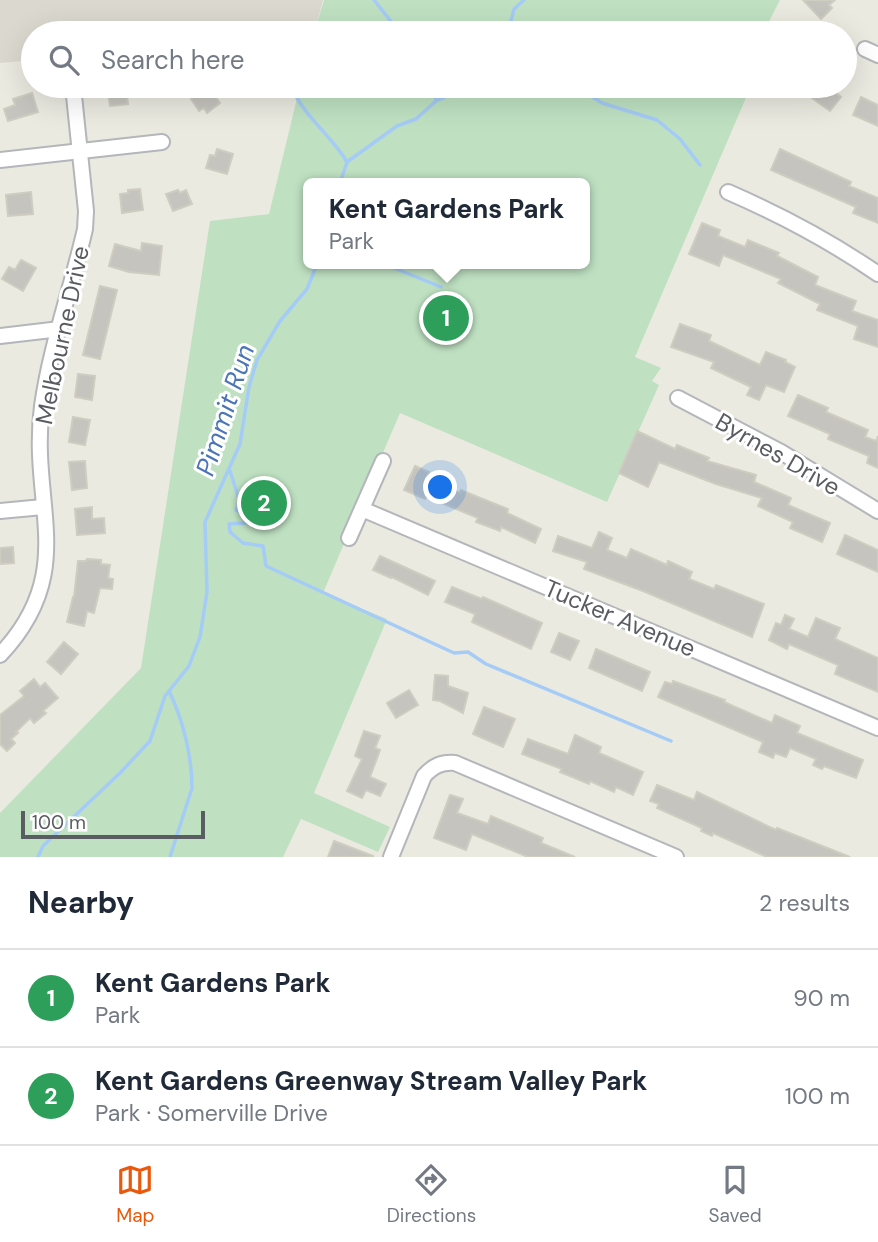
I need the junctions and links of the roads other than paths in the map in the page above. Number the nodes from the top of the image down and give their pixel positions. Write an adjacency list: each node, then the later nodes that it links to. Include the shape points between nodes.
1 (74, 98): 3 (street, Melbourne Drive)
2 (162, 142): 3 (street)
3 (80, 151): 4 (street); 7 (street, Melbourne Drive, via 85,229)
4 (0, 160)
5 (728, 192): 6 (street, via 790,220)
6 (878, 274)
7 (60, 329): 8 (street); 11 (street, Melbourne Drive, via 40,424)
8 (0, 336)
9 (678, 398): 13 (street, Byrnes Drive)
10 (383, 461): 12 (street)
11 (43, 507): 14 (street); 16 (street, Melbourne Drive, via 47,538 44,581 29,619)
12 (362, 509): 15 (street); 17 (street, Tucker Avenue)
13 (878, 510)
14 (0, 511)
15 (349, 538)
16 (0, 655)
17 (878, 728)
18 (391, 857): 19 (street, via 424,776 436,760 455,763)
19 (676, 857)

